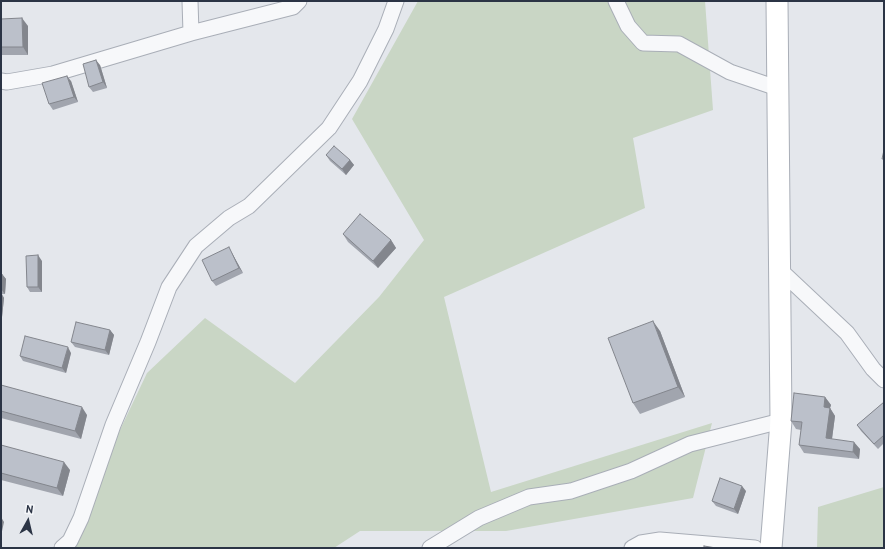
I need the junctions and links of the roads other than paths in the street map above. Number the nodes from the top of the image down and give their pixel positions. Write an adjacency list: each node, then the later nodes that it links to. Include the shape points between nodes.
1 (190, 1): 6 (street)
2 (299, 1): 6 (street, via 292,7)
3 (396, 1): 12 (street, via 386,29 360,81 329,128 249,206 229,218 196,246 170,287 113,425 81,518 70,541)
4 (616, 1): 8 (street, via 628,26 644,43 679,44 730,72)
5 (777, 1): 8 (street)
6 (191, 33): 7 (street, via 53,74)
7 (1, 81)
8 (777, 88): 9 (street)
9 (781, 271): 10 (street, via 846,333 873,370); 11 (street)
10 (884, 380)
11 (781, 421): 13 (street, via 690,444 631,472 571,492 529,496 480,518); 16 (street)
12 (62, 548)
13 (430, 548)
14 (632, 548): 15 (street, via 641,543 660,540)
15 (755, 548)
16 (771, 548)

